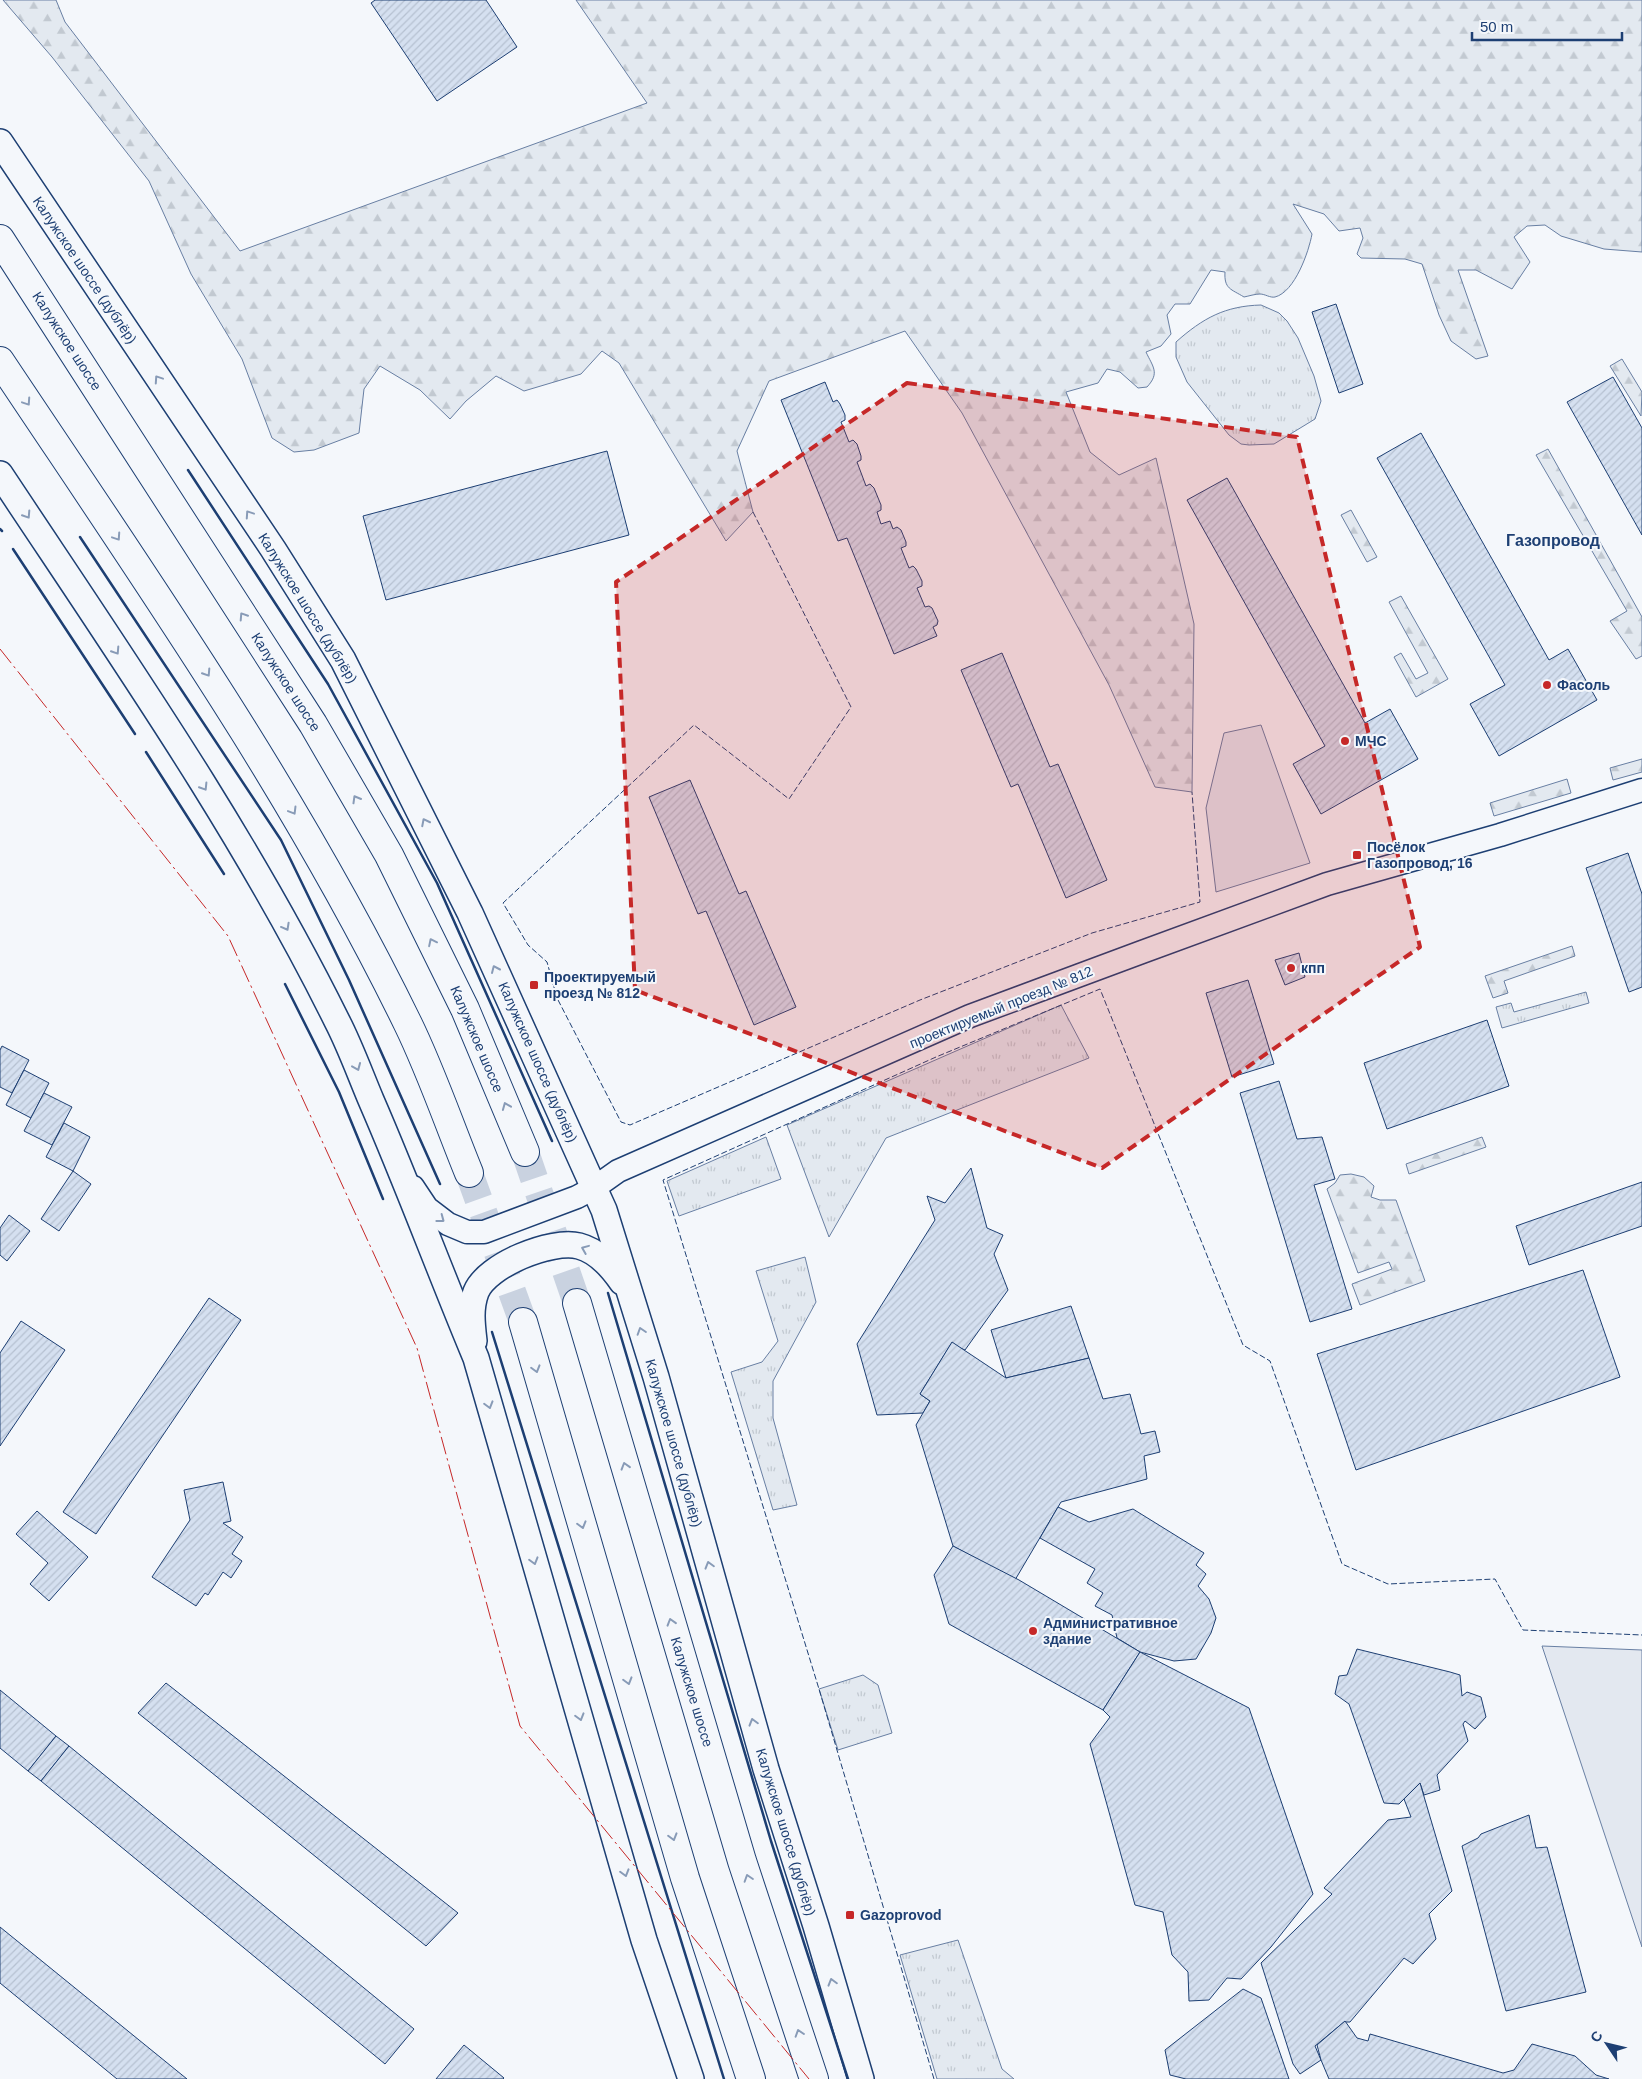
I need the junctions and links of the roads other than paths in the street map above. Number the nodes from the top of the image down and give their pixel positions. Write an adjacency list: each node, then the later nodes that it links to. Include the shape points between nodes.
1 (0, 142): 11 (main road, Калужское шоссе (дублёр), one-way to 1, via 470,913 343,660 273,549)
2 (0, 225): 4 (main road)
3 (0, 239): 4 (highway, Калужское шоссе)
4 (25, 276): 8 (highway, Калужское шоссе, one-way to 4, via 466,1009 384,847 313,724)
5 (0, 362): 10 (highway, one-way to 10, via 259,753 318,854 409,1026)
6 (0, 474): 9 (main road, one-way to 9, via 250,860 338,1022)
7 (1642, 790): 11 (street, проектируемый проезд № 812, via 1500,835 1327,884 970,1016 618,1172)
8 (524, 1152)
9 (400, 1168): 11 (street, проектируемый проезд № 812, one-way to 11, via 427,1208 448,1224 467,1232 484,1232); 15 (main road)
10 (469, 1173)
11 (594, 1188): 12 (main road, Калужское шоссе (дублёр))
12 (630, 1295): 15 (main road, one-way to 15, via 599,1255 578,1246 551,1247 520,1258 493,1271 476,1292 471,1315); 19 (main road, Калужское шоссе (дублёр), one-way to 12, via 766,1769)
13 (577, 1303): 18 (highway, Калужское шоссе, one-way to 13, via 742,1862)
14 (522, 1322): 17 (highway, one-way to 17, via 685,1878)
15 (476, 1358): 16 (main road, one-way to 16, via 644,1940)
16 (691, 2079)
17 (751, 2079)
18 (814, 2079)
19 (861, 2079)

